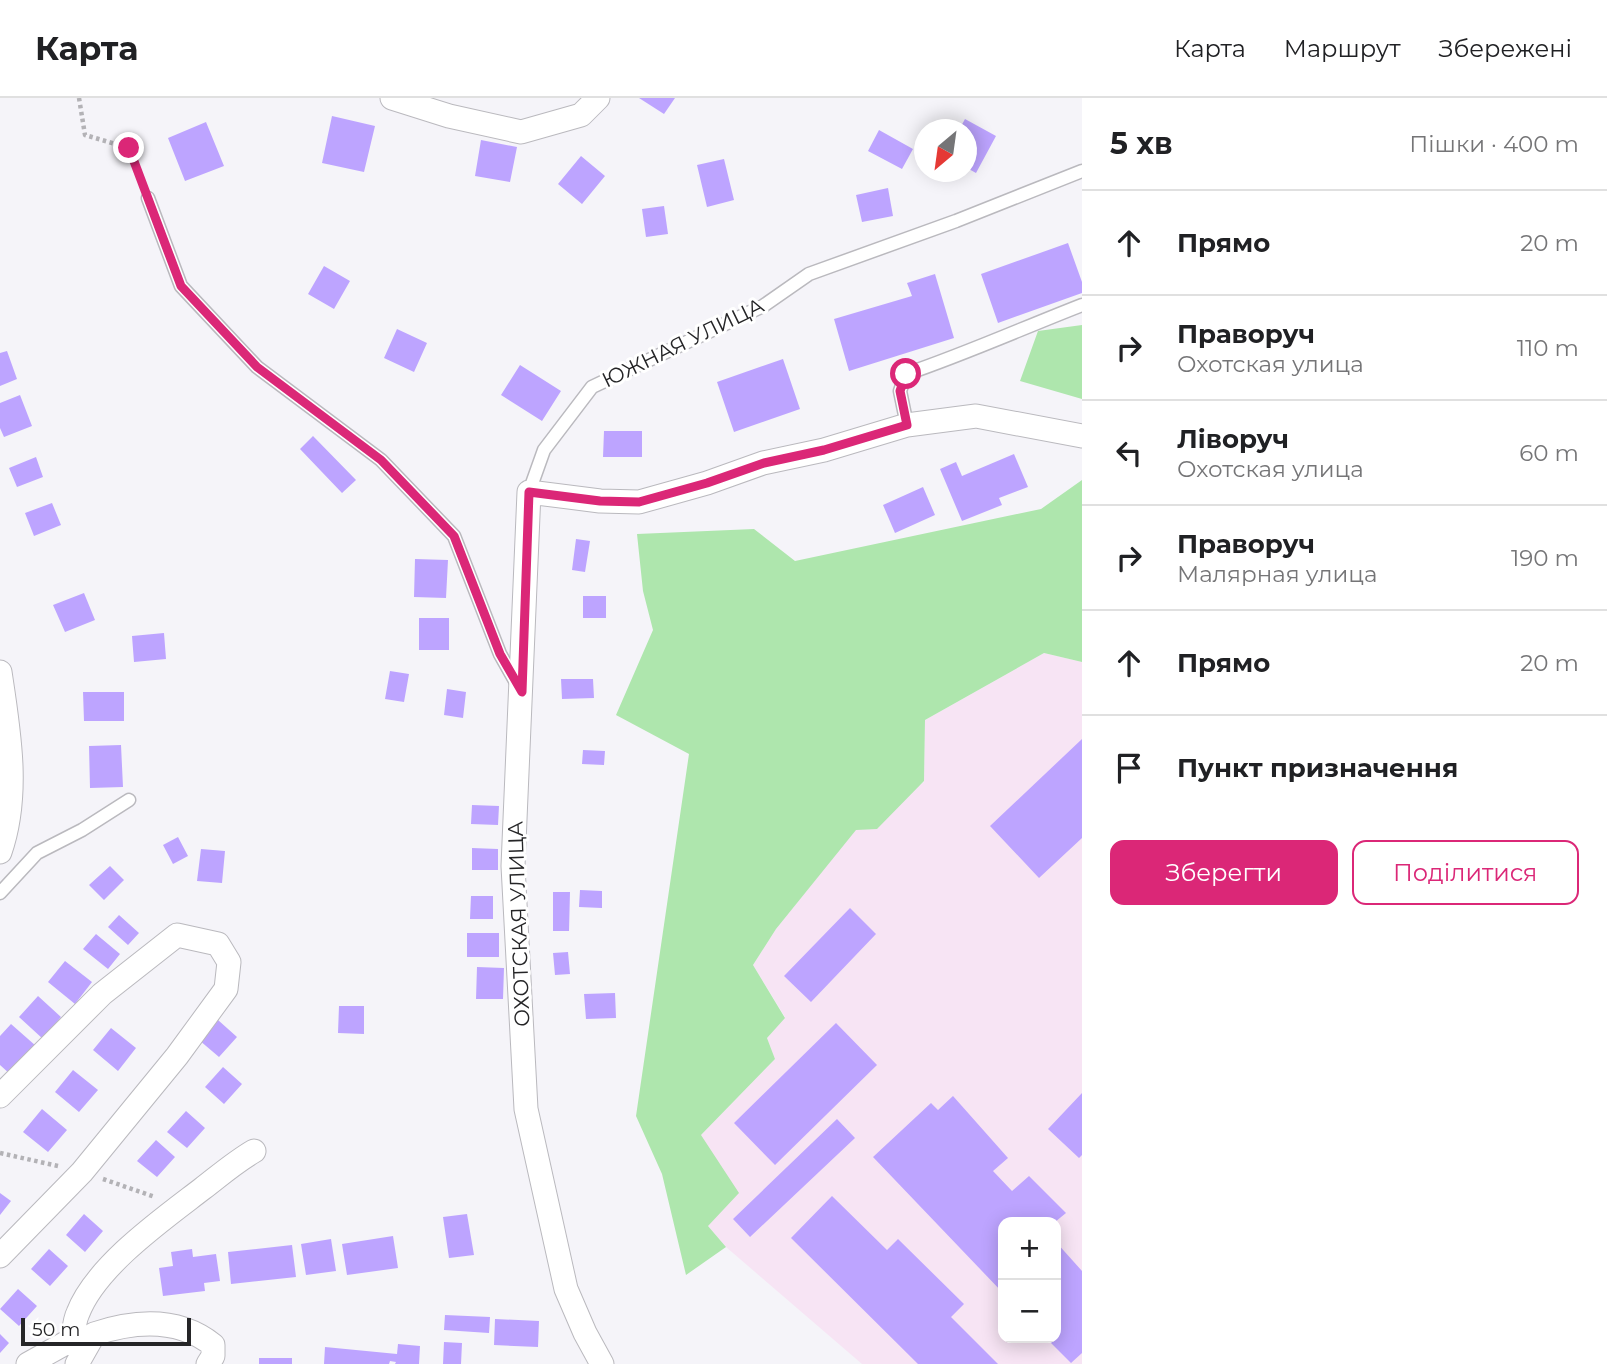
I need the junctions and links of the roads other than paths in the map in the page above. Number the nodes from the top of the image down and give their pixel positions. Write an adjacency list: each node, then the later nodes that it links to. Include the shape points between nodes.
1 (392, 98): 2 (street, via 521,132 581,115)
2 (598, 98)
3 (1082, 171): 8 (lane, ЮЖНАЯ УЛИЦА, via 809,274 763,306 592,387 544,450)
4 (148, 198): 10 (lane, via 181,286 257,367 381,460 454,536 500,654)
5 (1082, 306): 6 (lane, via 906,374 900,391)
6 (907, 425): 7 (street, via 976,416); 8 (street, via 639,502)
7 (1082, 436)
8 (529, 492): 10 (street, ОХОТСКАЯ УЛИЦА)
9 (0, 672): 12 (street, via 11,745 8,830)
10 (522, 692): 21 (street, ОХОТСКАЯ УЛИЦА, via 513,866 526,1109 566,1289)
11 (129, 800): 13 (lane, via 37,853)
12 (0, 852)
13 (0, 893)
14 (0, 1096): 16 (street, via 102,994 177,935 218,944 229,962 226,989 82,1172)
15 (254, 1151): 17 (street, via 122,1254 85,1299 74,1324)
16 (0, 1256)
17 (84, 1336): 18 (street); 19 (street); 20 (street, via 120,1325 169,1325 213,1345)
18 (28, 1364)
19 (77, 1364)
20 (208, 1364)
21 (602, 1364)

